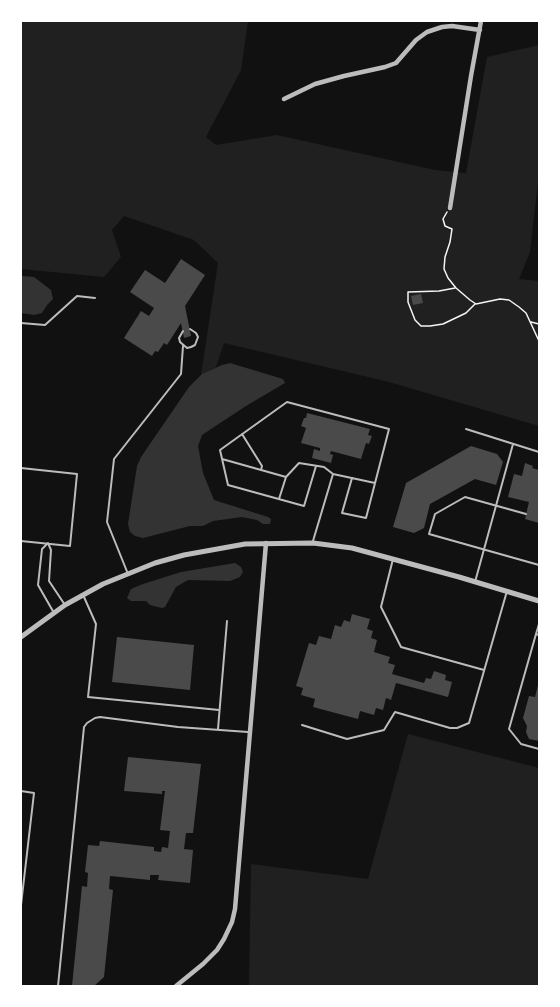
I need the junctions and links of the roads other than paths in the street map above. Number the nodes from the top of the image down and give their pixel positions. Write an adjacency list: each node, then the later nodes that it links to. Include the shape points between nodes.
1 (482, 21): 2 (street)
2 (480, 30): 3 (street, via 452,26 427,32 396,63 315,84); 4 (street)
3 (284, 99)
4 (450, 208)
5 (95, 298): 6 (lane, via 77,296 45,325)
6 (21, 323)
7 (190, 329): 9 (lane, via 196,333 197,341 191,347)
8 (183, 331): 9 (lane, via 179,338)
9 (183, 346): 32 (lane, via 181,374 114,459 107,522)
10 (465, 429): 12 (lane)
11 (242, 434): 14 (lane, via 220,450); 17 (lane); 21 (lane, via 287,402 389,429)
12 (513, 444): 13 (lane); 23 (lane)
13 (539, 452)
14 (222, 459): 17 (lane); 22 (lane, via 228,485)
15 (316, 466): 18 (lane); 19 (lane, via 299,463); 22 (lane, via 304,506)
16 (21, 468): 26 (lane, via 77,474 70,546)
17 (261, 470): 19 (lane)
18 (333, 474): 20 (lane); 28 (lane)
19 (286, 477): 22 (lane)
20 (352, 478): 21 (lane); 21 (lane, via 342,513 366,518)
21 (375, 483)
22 (279, 499)
23 (496, 506): 24 (lane); 29 (lane); 29 (lane, via 465,497 435,514 429,534)
24 (526, 514)
25 (21, 541): 26 (lane)
26 (48, 543): 37 (lane, via 49,581); 38 (lane, via 42,549 38,585)
27 (266, 543): 28 (street); 32 (street, via 183,555); 47 (street)
28 (313, 543): 30 (street)
29 (484, 550): 31 (lane); 33 (lane)
30 (393, 559): 33 (street); 43 (lane, via 381,607 401,647)
31 (539, 565)
32 (128, 574): 35 (street)
33 (475, 582): 34 (street)
34 (507, 591): 36 (street); 43 (lane)
35 (83, 594): 37 (street); 44 (lane, via 96,624 88,697)
36 (539, 601)
37 (65, 605): 38 (street)
38 (54, 614): 42 (street)
39 (227, 621): 44 (lane)
40 (539, 624): 41 (lane)
41 (537, 635): 48 (lane, via 509,729 521,744)
42 (21, 637)
43 (484, 670): 45 (lane, via 469,723 463,727 450,728 395,712 384,730 347,739)
44 (219, 710): 46 (lane)
45 (302, 726)
46 (218, 730): 47 (lane); 51 (lane, via 100,717 84,727)
47 (250, 733): 52 (street, via 232,922 217,950)
48 (539, 749)
49 (21, 791): 50 (lane, via 34,793)
50 (21, 905)
51 (58, 986)
52 (176, 986)

